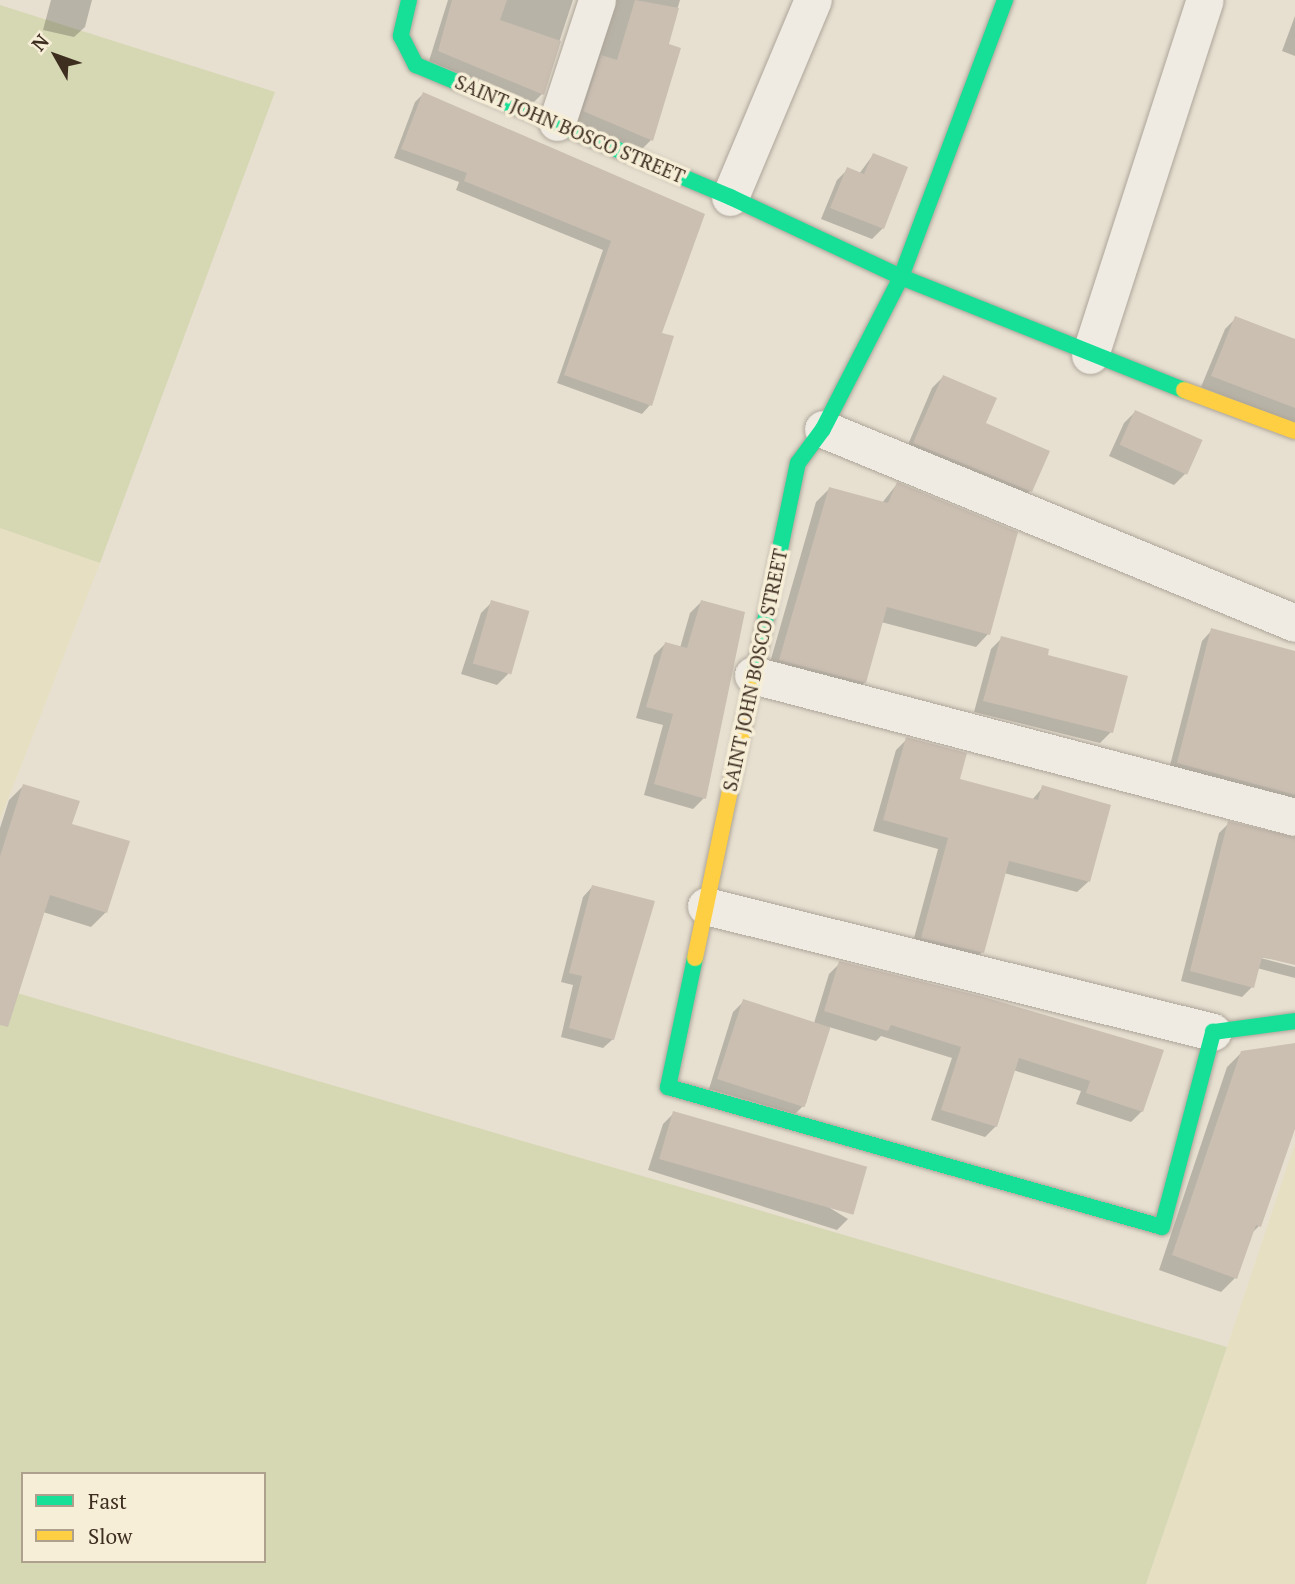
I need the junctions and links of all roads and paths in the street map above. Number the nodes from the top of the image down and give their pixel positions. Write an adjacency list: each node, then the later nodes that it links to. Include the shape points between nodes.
1 (409, 0): 6 (street, SAINT JOHN BOSCO STREET, via 401,36 416,65)
2 (597, 0): 6 (street)
3 (813, 0): 7 (street)
4 (1005, 0): 8 (street)
5 (1205, 0): 9 (street)
6 (557, 122): 7 (street, SAINT JOHN BOSCO STREET)
7 (730, 197): 8 (street, SAINT JOHN BOSCO STREET)
8 (901, 276): 9 (street, SAINT JOHN BOSCO STREET); 10 (street, SAINT JOHN BOSCO STREET)
9 (1090, 355): 11 (street, SAINT JOHN BOSCO STREET)
10 (823, 429): 12 (street); 13 (street, SAINT JOHN BOSCO STREET, via 798,463)
11 (1295, 431)
12 (1295, 623)
13 (753, 675): 14 (street); 15 (street, SAINT JOHN BOSCO STREET)
14 (1295, 817)
15 (706, 906): 17 (street); 17 (street, SAINT JOHN BOSCO STREET, via 668,1087 1162,1227)
16 (1295, 1021): 17 (street)
17 (1213, 1032)

